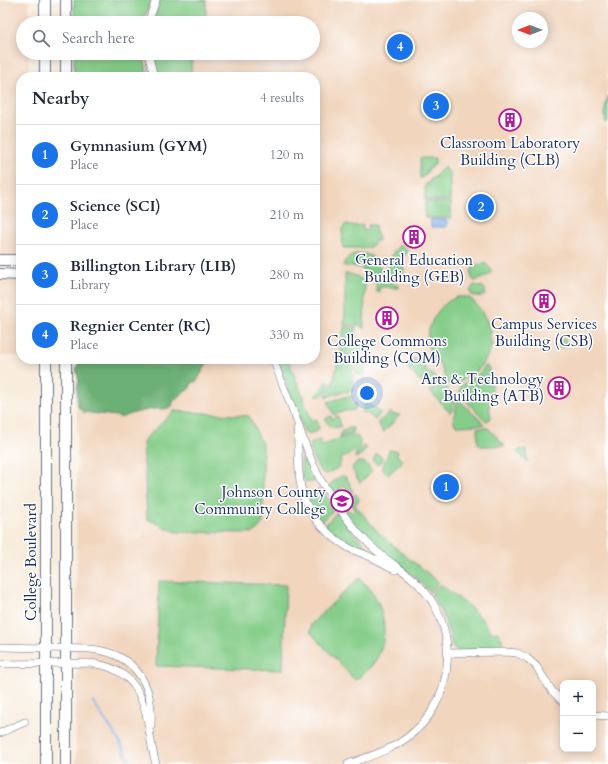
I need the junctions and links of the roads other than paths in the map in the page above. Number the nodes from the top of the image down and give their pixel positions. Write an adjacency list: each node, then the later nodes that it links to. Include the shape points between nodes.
1 (45, 0): 4 (main road)
2 (66, 0): 5 (main road)
3 (156, 0): 6 (street)
4 (45, 16)
5 (66, 16)
6 (150, 16)
7 (45, 60): 10 (main road)
8 (66, 60): 11 (main road)
9 (150, 60): 12 (street)
10 (45, 72)
11 (66, 72)
12 (153, 72)
13 (0, 260): 14 (main road)
14 (16, 260)
15 (0, 274): 16 (main road)
16 (16, 275)
17 (46, 364): 23 (main road, College Boulevard)
18 (66, 364): 24 (main road)
19 (275, 364): 20 (street)
20 (295, 417): 21 (street, via 319,477 345,516 379,552); 21 (street, via 301,487 316,520 325,531 350,548)
21 (410, 576): 25 (street, via 428,594 436,607 443,624)
22 (0, 647): 23 (street)
23 (46, 648): 24 (street); 28 (main road, College Boulevard)
24 (66, 648): 26 (main road); 34 (street, via 111,653 137,672 149,696 152,712)
25 (448, 653): 29 (street, via 517,653 536,666); 38 (street, via 445,683 426,720 416,731 391,748)
26 (67, 663): 28 (street); 34 (street, via 98,664 124,675 133,683 141,697); 36 (main road)
27 (0, 664): 28 (street)
28 (46, 664): 35 (main road, College Boulevard)
29 (560, 699)
30 (596, 716): 31 (street)
31 (608, 716)
32 (25, 722): 33 (street)
33 (0, 733)
34 (150, 736): 37 (street)
35 (46, 764)
36 (66, 764)
37 (156, 764)
38 (348, 764)

